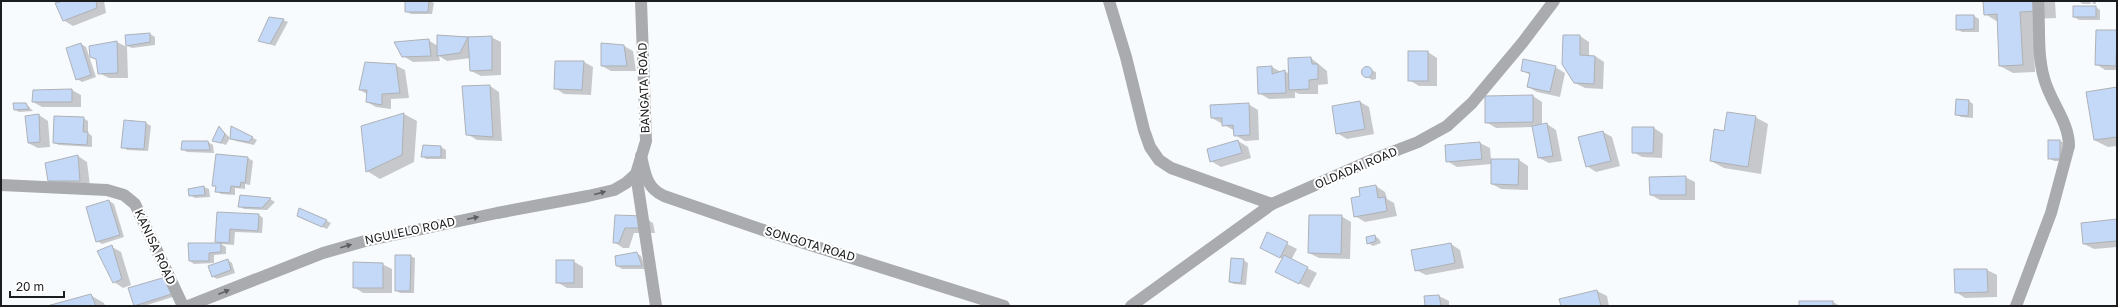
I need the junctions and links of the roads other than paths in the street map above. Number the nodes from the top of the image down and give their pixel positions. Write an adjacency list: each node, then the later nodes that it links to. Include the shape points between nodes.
1 (641, 1): 5 (street, BANGATA ROAD, via 646,141)
2 (1109, 1): 8 (street, via 1144,130 1150,147 1159,160 1171,168)
3 (1554, 1): 8 (street, OLDADAI ROAD, via 1472,103 1447,126 1418,142)
4 (2038, 1): 14 (street, via 2043,77 2065,124 2069,146 2051,214)
5 (641, 156): 6 (street, BANGATA ROAD); 12 (street, SONGOTA ROAD, via 649,186 664,196)
6 (636, 174): 10 (street, NGULELO ROAD, one-way to 6, via 323,252 365,241 614,190); 11 (street)
7 (1, 185): 9 (street, KANISA ROAD, via 94,188 124,195 135,204)
8 (1272, 204): 13 (street, OLDADAI ROAD)
9 (183, 306)
10 (188, 306)
11 (656, 306)
12 (1004, 306)
13 (1131, 306)
14 (2016, 306)

